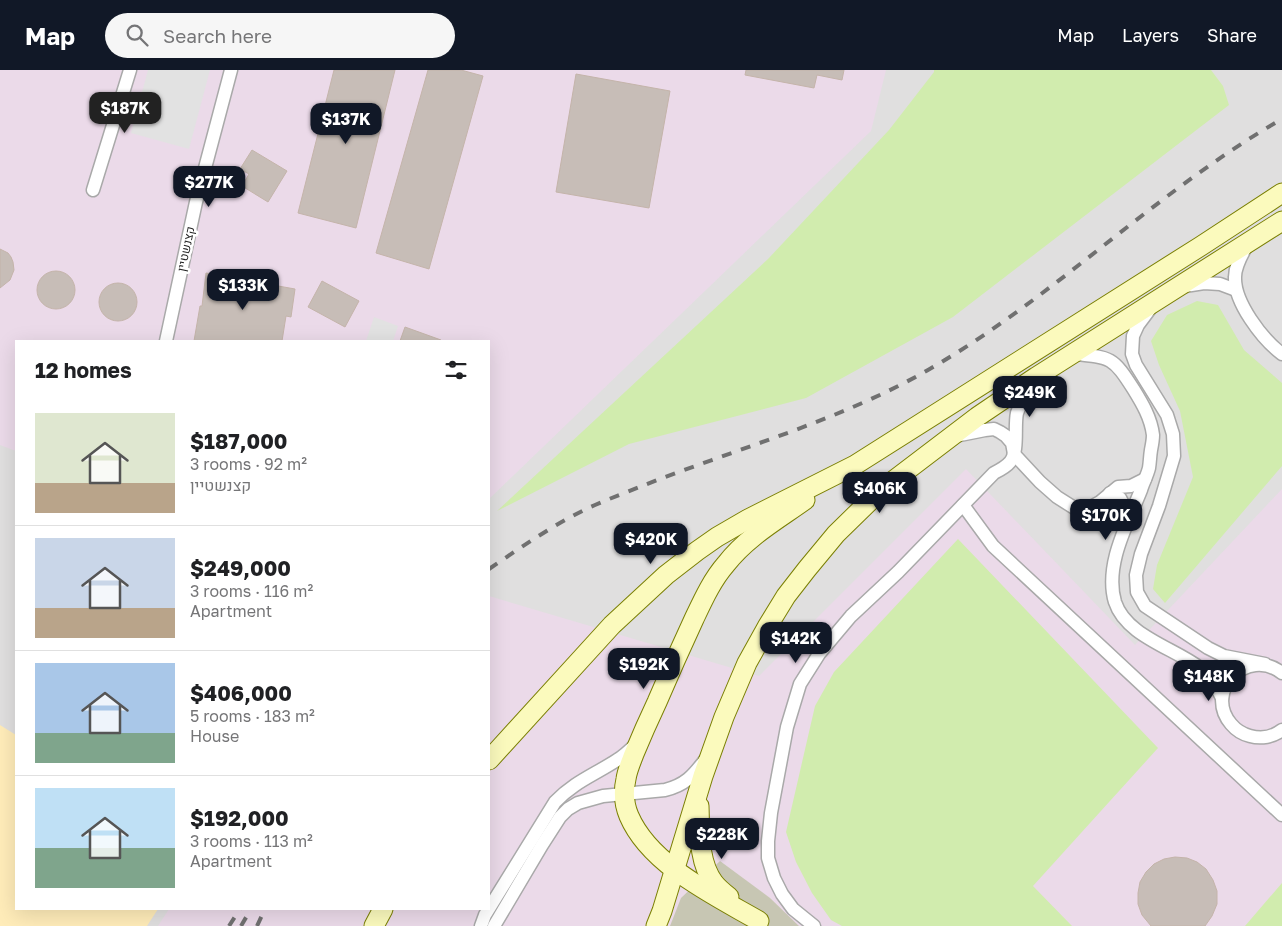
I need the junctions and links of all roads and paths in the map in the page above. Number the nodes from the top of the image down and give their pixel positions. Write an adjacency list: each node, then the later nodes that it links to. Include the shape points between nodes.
1 (130, 70): 3 (street)
2 (231, 70): 10 (street, קצנשטיין, via 196,202)
3 (93, 190)
4 (1282, 193): 16 (street)
5 (1282, 221): 6 (street)
6 (1248, 243): 7 (street); 8 (street, via 1238,262)
7 (1180, 287): 8 (street, via 1204,283); 9 (street)
8 (1236, 290): 12 (street, via 1247,314)
9 (1155, 302): 11 (street); 21 (street, via 1132,336 1132,354 1167,415 1173,434 1174,456 1141,554 1136,575 1137,592 1145,606 1208,648 1224,656)
10 (166, 340)
11 (1073, 354): 13 (street); 17 (street, via 1102,356 1116,364 1143,405 1153,435)
12 (1282, 354)
13 (1036, 378): 14 (street); 15 (street, via 1018,412)
14 (950, 437): 15 (street, via 994,429 1012,443); 26 (street, via 881,490 836,534 786,596 747,663)
15 (1014, 454): 18 (street, via 1040,482 1076,509 1089,508); 19 (street, via 1012,461 994,473)
16 (855, 465): 25 (street, via 753,536 725,564 701,604); 27 (street, via 717,537 666,575 612,626)
17 (1145, 479): 18 (street, via 1131,486 1118,487); 20 (street)
18 (1110, 493): 20 (street, via 1120,498)
19 (963, 505): 30 (street, via 992,546); 40 (street, via 851,616 819,654 800,684 787,727 771,813 768,858 782,894 793,909)
20 (1130, 517): 23 (street, via 1113,564 1111,586 1116,604 1125,620 1135,629 1201,668)
21 (1264, 664): 22 (street); 23 (street, via 1240,669 1231,677)
22 (1282, 673)
23 (1222, 698): 24 (street, via 1223,710 1236,730 1257,738)
24 (1282, 730)
25 (639, 742): 29 (street, via 626,778); 32 (street, via 618,760 564,792)
26 (712, 751): 28 (street); 29 (street, via 688,780 675,788)
27 (490, 759)
28 (698, 793): 31 (street); 35 (street, via 702,852 707,870 714,883)
29 (624, 794): 31 (street, via 628,816 638,834); 38 (street, via 590,798 560,817)
30 (1282, 815)
31 (675, 870): 35 (street); 39 (street)
32 (490, 907)
33 (382, 910): 36 (street)
34 (488, 910): 37 (street)
35 (763, 924)
36 (374, 926)
37 (481, 926)
38 (494, 926)
39 (656, 926)
40 (814, 926)

